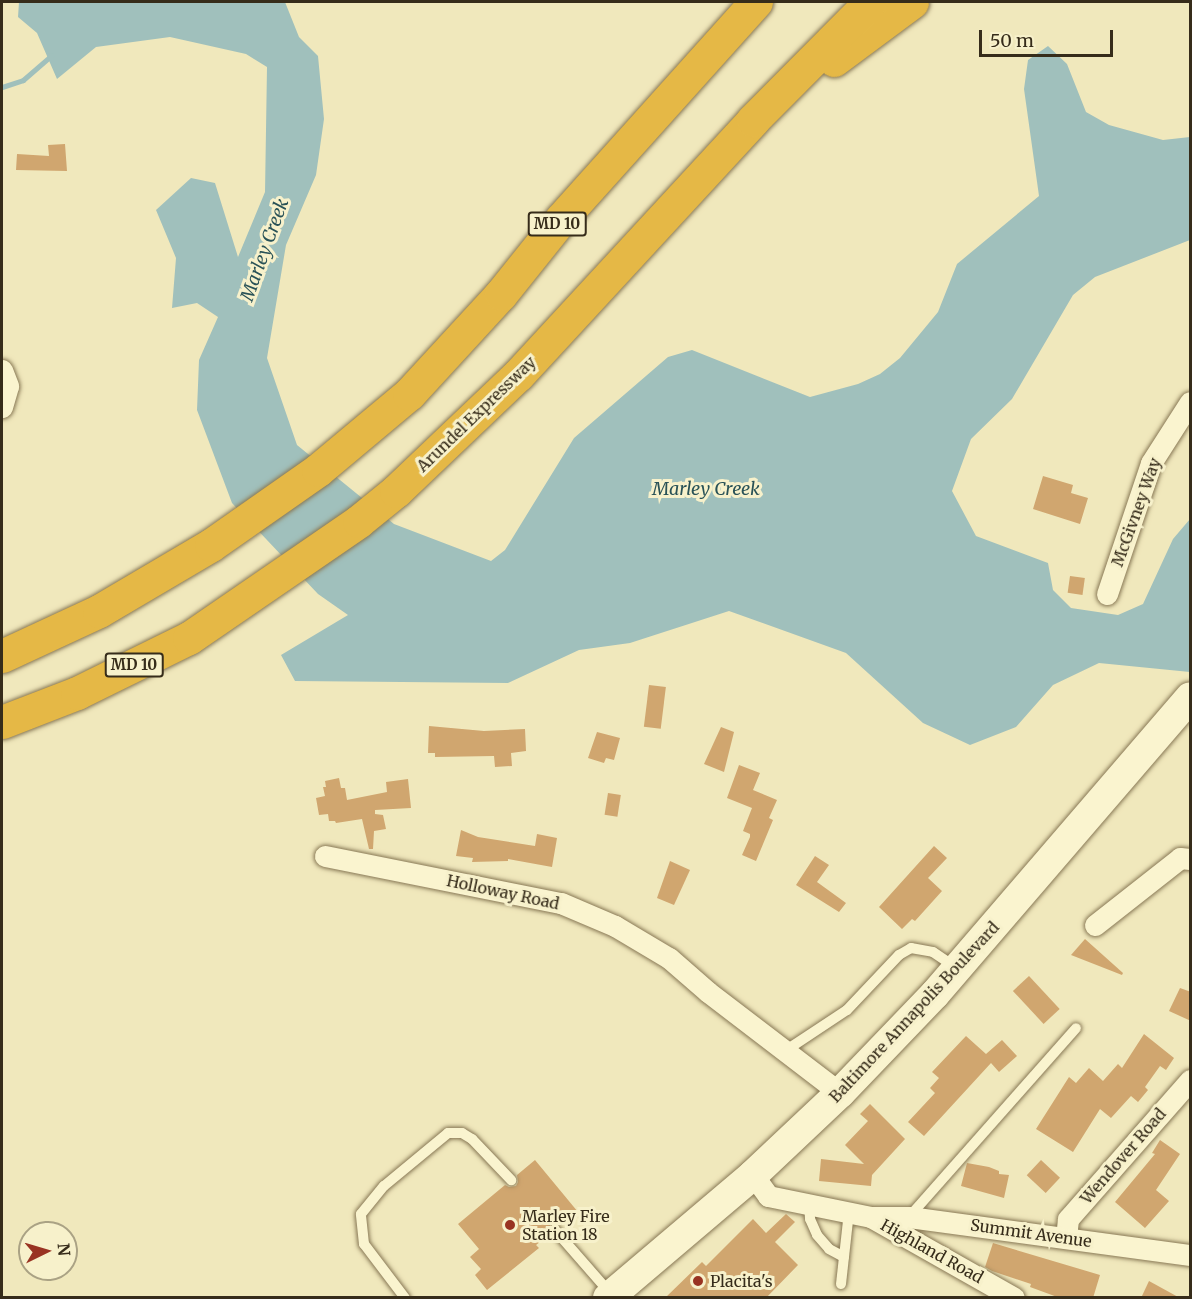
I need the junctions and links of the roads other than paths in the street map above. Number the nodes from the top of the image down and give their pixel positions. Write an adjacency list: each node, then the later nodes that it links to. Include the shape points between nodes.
1 (756, 2): 9 (highway, MD 10, via 409,394 277,501 211,545 99,611)
2 (870, 2): 4 (highway, Arundel Expressway / MD 10)
3 (912, 2): 4 (highway)
4 (753, 120): 11 (highway, Arundel Expressway / MD 10, via 518,375 359,521 189,638 77,693)
5 (2, 370): 7 (street, via 8,386)
6 (1191, 402): 8 (street, McGivney Way, via 1151,463)
7 (2, 407)
8 (1107, 594)
9 (2, 656)
10 (1189, 699): 15 (main road, Baltimore Annapolis Boulevard)
11 (2, 722)
12 (325, 856): 17 (street, Holloway Road, via 561,903 615,926 669,958)
13 (1191, 859): 14 (street, via 1180,858)
14 (1095, 925)
15 (957, 969): 17 (lane, via 933,952 911,948 899,955 848,1010); 19 (main road, Baltimore Annapolis Boulevard)
16 (1076, 1028): 25 (lane)
17 (785, 1051): 19 (street, Holloway Road)
18 (1191, 1080): 27 (street, Wendover Road, via 1068,1219)
19 (840, 1093): 20 (main road, Baltimore Annapolis Boulevard)
20 (753, 1175): 22 (street, Highland Road, via 768,1196); 31 (main road, Baltimore Annapolis Boulevard)
21 (511, 1180): 32 (lane, via 462,1132 448,1133 384,1186 361,1215 364,1244)
22 (809, 1204): 23 (street, Highland Road); 29 (lane, via 817,1235)
23 (849, 1212): 24 (street, Highland Road); 29 (lane)
24 (871, 1217): 25 (street, Summit Avenue); 33 (street, Highland Road)
25 (909, 1217): 27 (street, Summit Avenue)
26 (555, 1230): 31 (lane)
27 (1066, 1238): 28 (street, Summit Avenue)
28 (1191, 1254)
29 (844, 1257): 30 (lane)
30 (841, 1284)
31 (611, 1296)
32 (405, 1298)
33 (1014, 1298)

